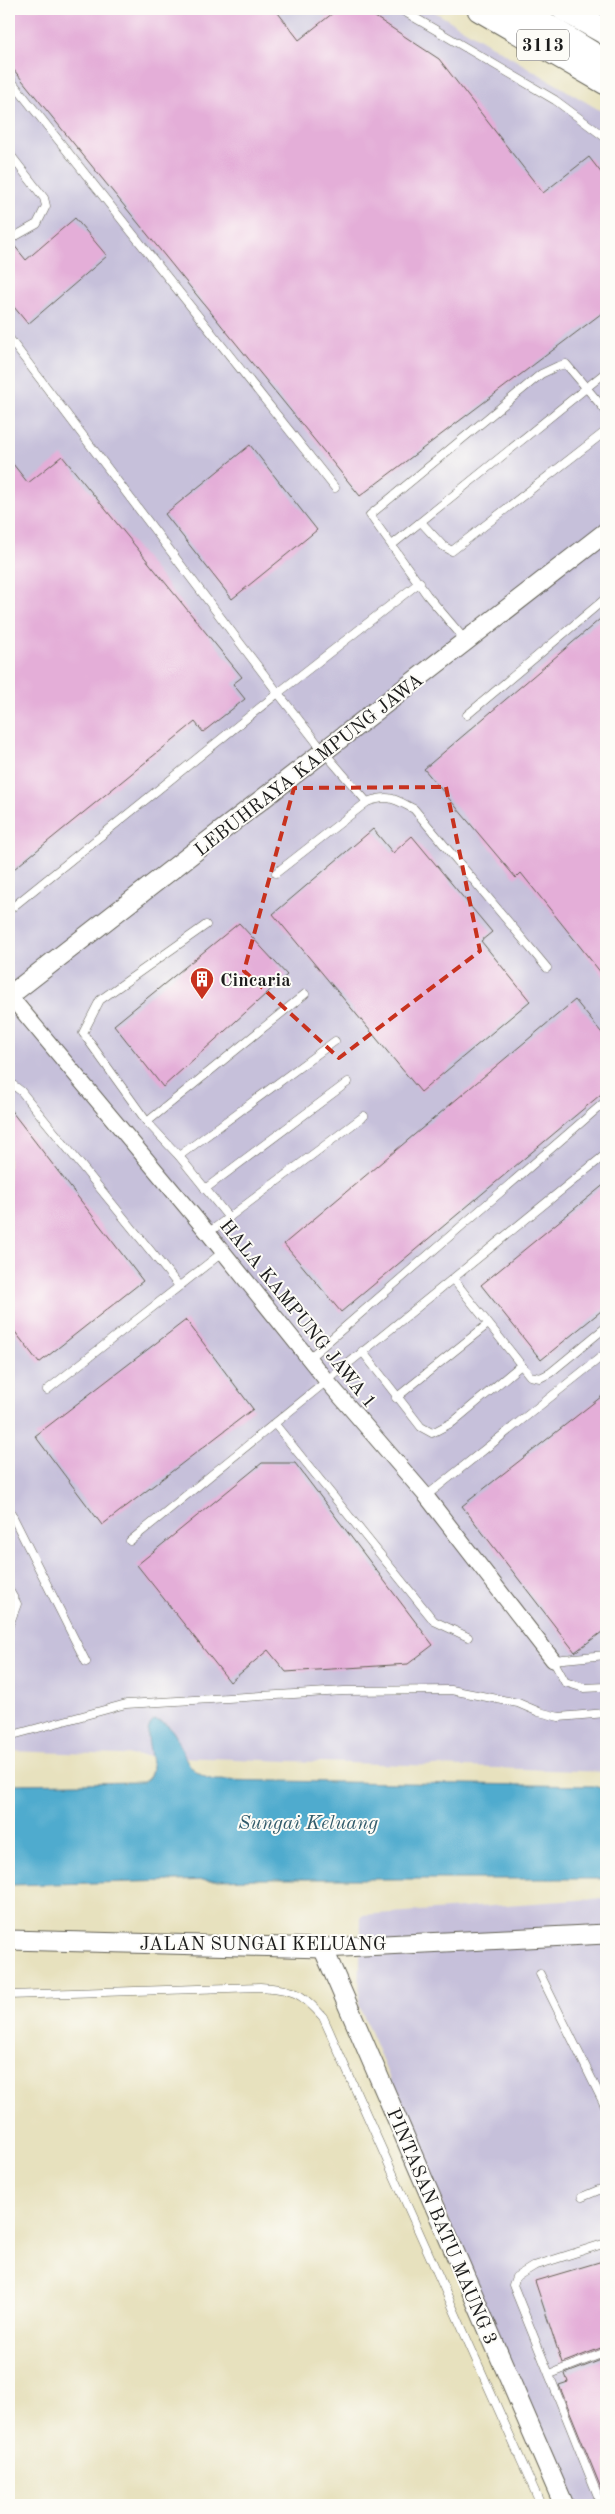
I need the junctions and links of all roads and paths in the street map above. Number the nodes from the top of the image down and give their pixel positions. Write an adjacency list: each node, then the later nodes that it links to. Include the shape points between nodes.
1 (400, 9): 9 (lane, via 555,100)
2 (480, 9): 8 (highway, 3113)
3 (518, 9): 6 (highway, 3113)
4 (565, 9): 5 (highway, 3113)
5 (606, 32)
6 (606, 63)
7 (9, 78): 17 (lane)
8 (606, 82)
9 (606, 138)
10 (9, 153): 11 (lane, via 44,198 46,206 37,224)
11 (9, 238)
12 (9, 338): 24 (lane)
13 (606, 372): 14 (lane)
14 (587, 387): 15 (lane); 18 (lane); 20 (lane, via 566,364 541,374 370,515)
15 (606, 410)
16 (606, 430): 18 (lane, via 452,551)
17 (335, 488)
18 (421, 522): 20 (lane)
19 (606, 532): 23 (street, LEBUHRAYA KAMPUNG JAWA)
20 (392, 545): 21 (lane)
21 (420, 582): 23 (lane); 24 (lane)
22 (606, 598): 25 (lane)
23 (466, 641): 26 (street, LEBUHRAYA KAMPUNG JAWA)
24 (278, 693): 26 (lane); 29 (lane)
25 (467, 715)
26 (324, 752): 27 (lane); 33 (street, LEBUHRAYA KAMPUNG JAWA)
27 (367, 802): 28 (lane); 31 (lane, via 383,796 414,810)
28 (276, 873)
29 (9, 910)
30 (206, 925): 39 (lane, via 100,1000 83,1033)
31 (547, 968)
32 (304, 994): 39 (lane)
33 (9, 996): 44 (street, HALA KAMPUNG JAWA 1)
34 (334, 1041): 41 (lane)
35 (9, 1082): 47 (lane, via 21,1091)
36 (348, 1082): 42 (lane)
37 (606, 1102): 52 (lane)
38 (364, 1116): 43 (lane)
39 (147, 1122): 41 (lane)
40 (606, 1154): 46 (lane)
41 (179, 1156): 42 (lane)
42 (205, 1189): 43 (lane)
43 (229, 1218): 44 (lane)
44 (208, 1232): 45 (street, HALA KAMPUNG JAWA 1)
45 (223, 1252): 47 (lane); 52 (street, HALA KAMPUNG JAWA 1)
46 (453, 1279): 48 (lane); 50 (lane)
47 (179, 1286): 55 (lane)
48 (488, 1324): 53 (lane); 56 (lane)
49 (606, 1327): 53 (lane, via 540,1378 530,1376)
50 (362, 1351): 54 (lane); 56 (lane)
51 (606, 1353): 58 (lane)
52 (309, 1358): 54 (street, HALA KAMPUNG JAWA 1)
53 (521, 1365): 56 (lane, via 452,1422 432,1433 421,1427)
54 (326, 1380): 57 (lane); 58 (street, HALA KAMPUNG JAWA 1)
55 (47, 1390)
56 (396, 1398)
57 (274, 1423): 60 (lane); 63 (lane, via 434,1621)
58 (426, 1496): 65 (street, HALA KAMPUNG JAWA 1)
59 (9, 1509): 66 (lane)
60 (130, 1541)
61 (9, 1590): 62 (lane, via 17,1604)
62 (9, 1625)
63 (468, 1637)
64 (606, 1655): 65 (lane)
65 (553, 1660): 67 (lane, via 565,1682 584,1688)
66 (86, 1662)
67 (606, 1687)
68 (606, 1713): 69 (lane, via 559,1717 518,1703 452,1690 344,1691 126,1704)
69 (9, 1736)
70 (606, 1934): 72 (street, JALAN SUNGAI KELUANG)
71 (9, 1940): 72 (street, JALAN SUNGAI KELUANG)
72 (323, 1948): 83 (street, PINTASAN BATU MAUNG 3)
73 (540, 1974): 75 (lane)
74 (9, 1995): 82 (lane, via 260,1987 286,1988 307,1998 323,2017)
75 (606, 2108)
76 (606, 2187): 77 (lane)
77 (582, 2197)
78 (606, 2243): 80 (lane, via 534,2266 516,2277 514,2285)
79 (606, 2352): 80 (lane)
80 (550, 2374): 81 (lane, via 598,2496 601,2501)
81 (606, 2501)
82 (541, 2505)
83 (564, 2505)

